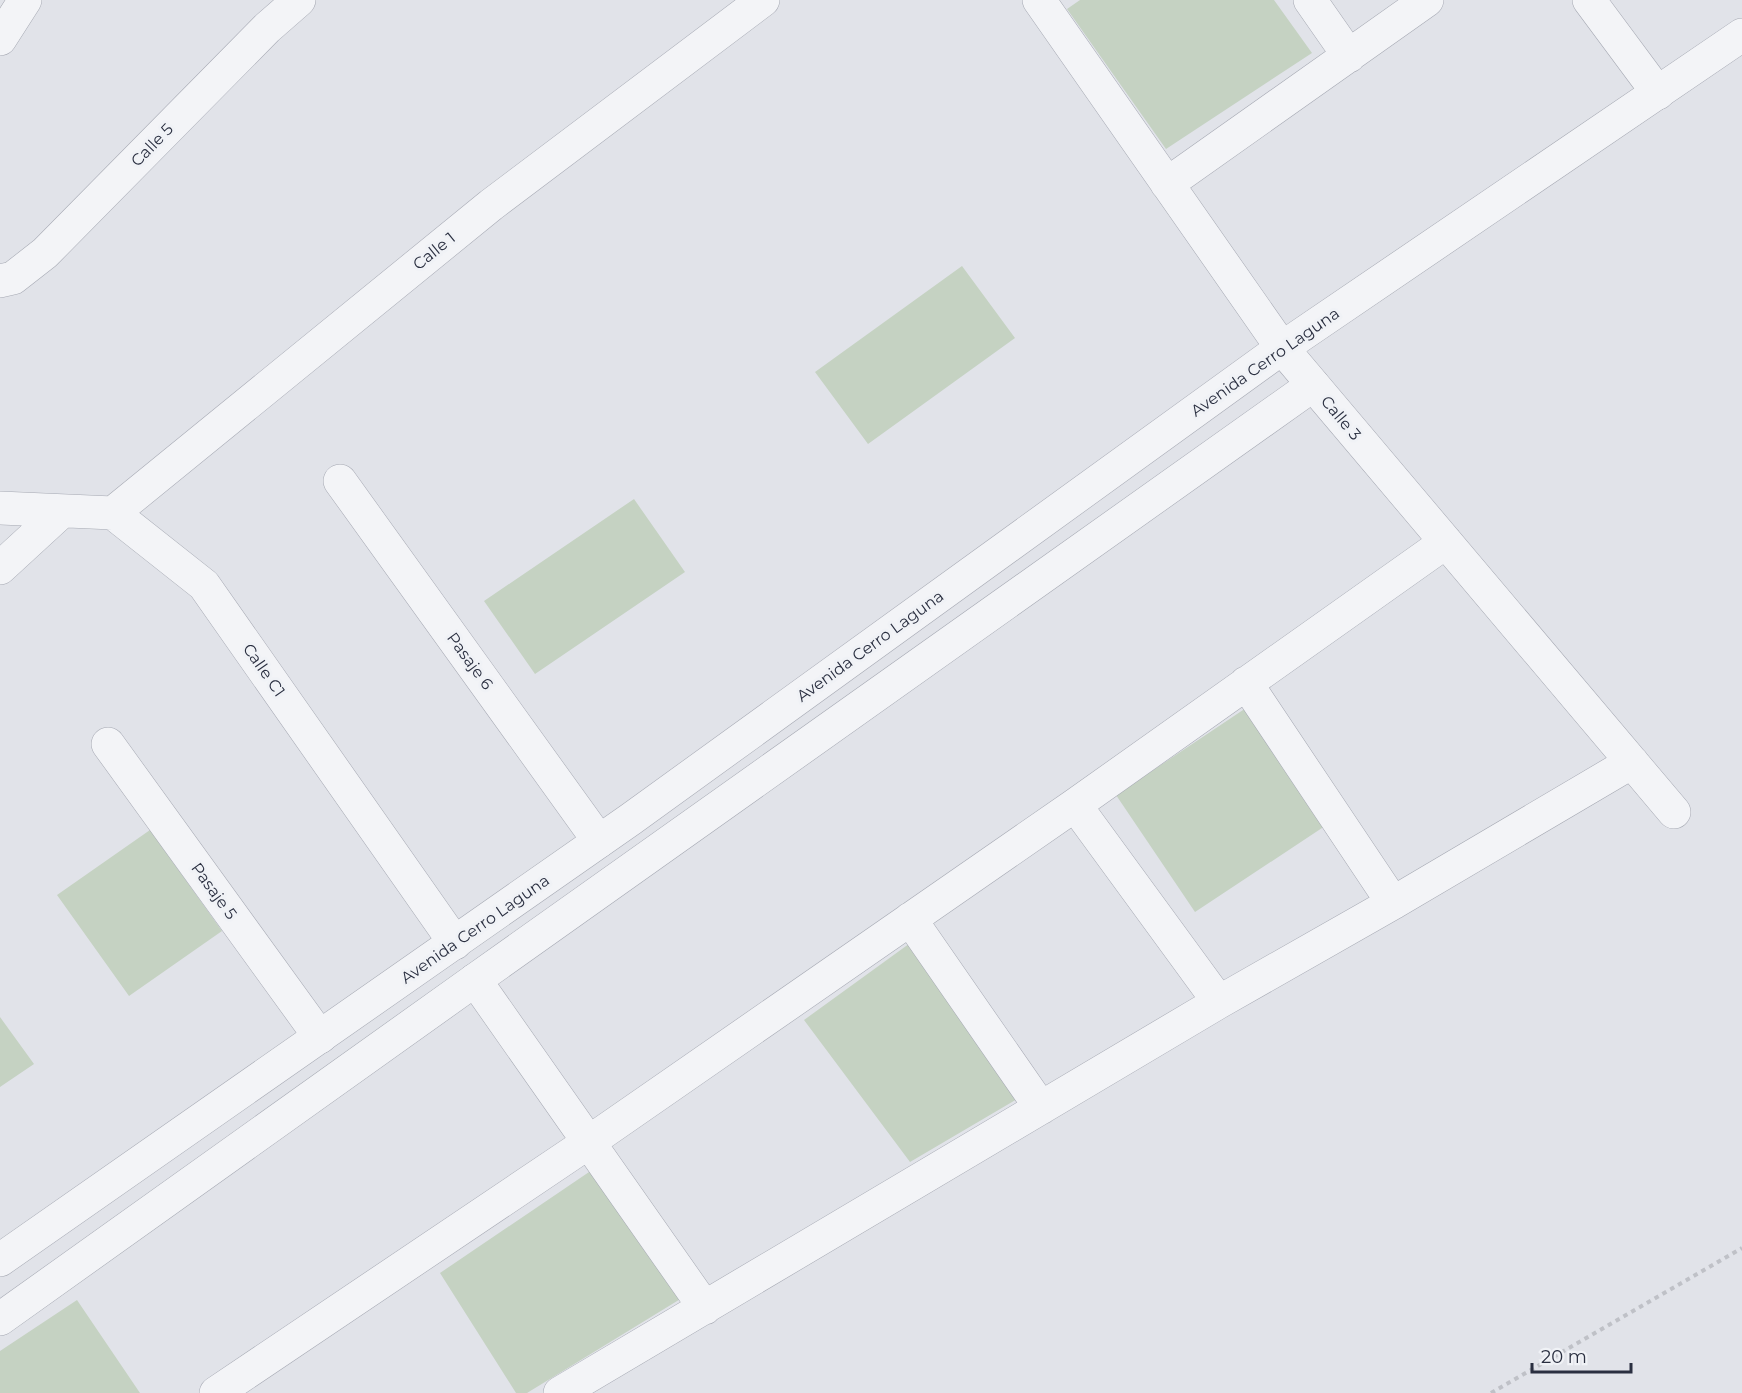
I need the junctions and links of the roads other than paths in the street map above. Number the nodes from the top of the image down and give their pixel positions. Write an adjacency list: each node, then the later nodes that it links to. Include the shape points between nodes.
1 (25, 0): 9 (street)
2 (299, 0): 13 (street, Calle 5, via 45,254 13,278)
3 (764, 0): 19 (street, Calle 1, via 491,205)
4 (1039, 0): 12 (street, Calle 3)
5 (1310, 0): 10 (street)
6 (1426, 0): 10 (street)
7 (1588, 0): 11 (street)
8 (1742, 36): 11 (street, Avenida Cerro Laguna)
9 (0, 39)
10 (1349, 56): 12 (street)
11 (1658, 93): 14 (street, Avenida Cerro Laguna)
12 (1167, 184): 14 (street, Calle 3)
13 (0, 281)
14 (1282, 348): 15 (street, Calle 3); 27 (street, Avenida Cerro Laguna)
15 (1313, 385): 20 (street, Calle 3); 31 (street)
16 (340, 482): 27 (street, Pasaje 6)
17 (0, 508): 18 (street)
18 (62, 511): 19 (street); 21 (street)
19 (112, 513): 30 (street, Calle C1, via 204,585)
20 (1446, 542): 22 (street); 24 (street, Calle 3)
21 (0, 568)
22 (1246, 683): 25 (street); 28 (street)
23 (108, 744): 33 (street, Pasaje 5)
24 (1632, 762): 26 (street, Calle 3); 28 (street)
25 (1075, 804): 29 (street); 32 (street)
26 (1674, 812)
27 (599, 841): 30 (street, Avenida Cerro Laguna)
28 (1393, 903): 32 (street)
29 (910, 919): 34 (street); 35 (street)
30 (455, 943): 33 (street, Avenida Cerro Laguna)
31 (475, 980): 35 (street); 38 (street)
32 (1219, 1002): 34 (street)
33 (320, 1037): 36 (street, Avenida Cerro Laguna)
34 (1041, 1108): 37 (street)
35 (589, 1142): 37 (street); 39 (street)
36 (0, 1260)
37 (705, 1308): 40 (street)
38 (0, 1318)
39 (216, 1393)
40 (560, 1393)

